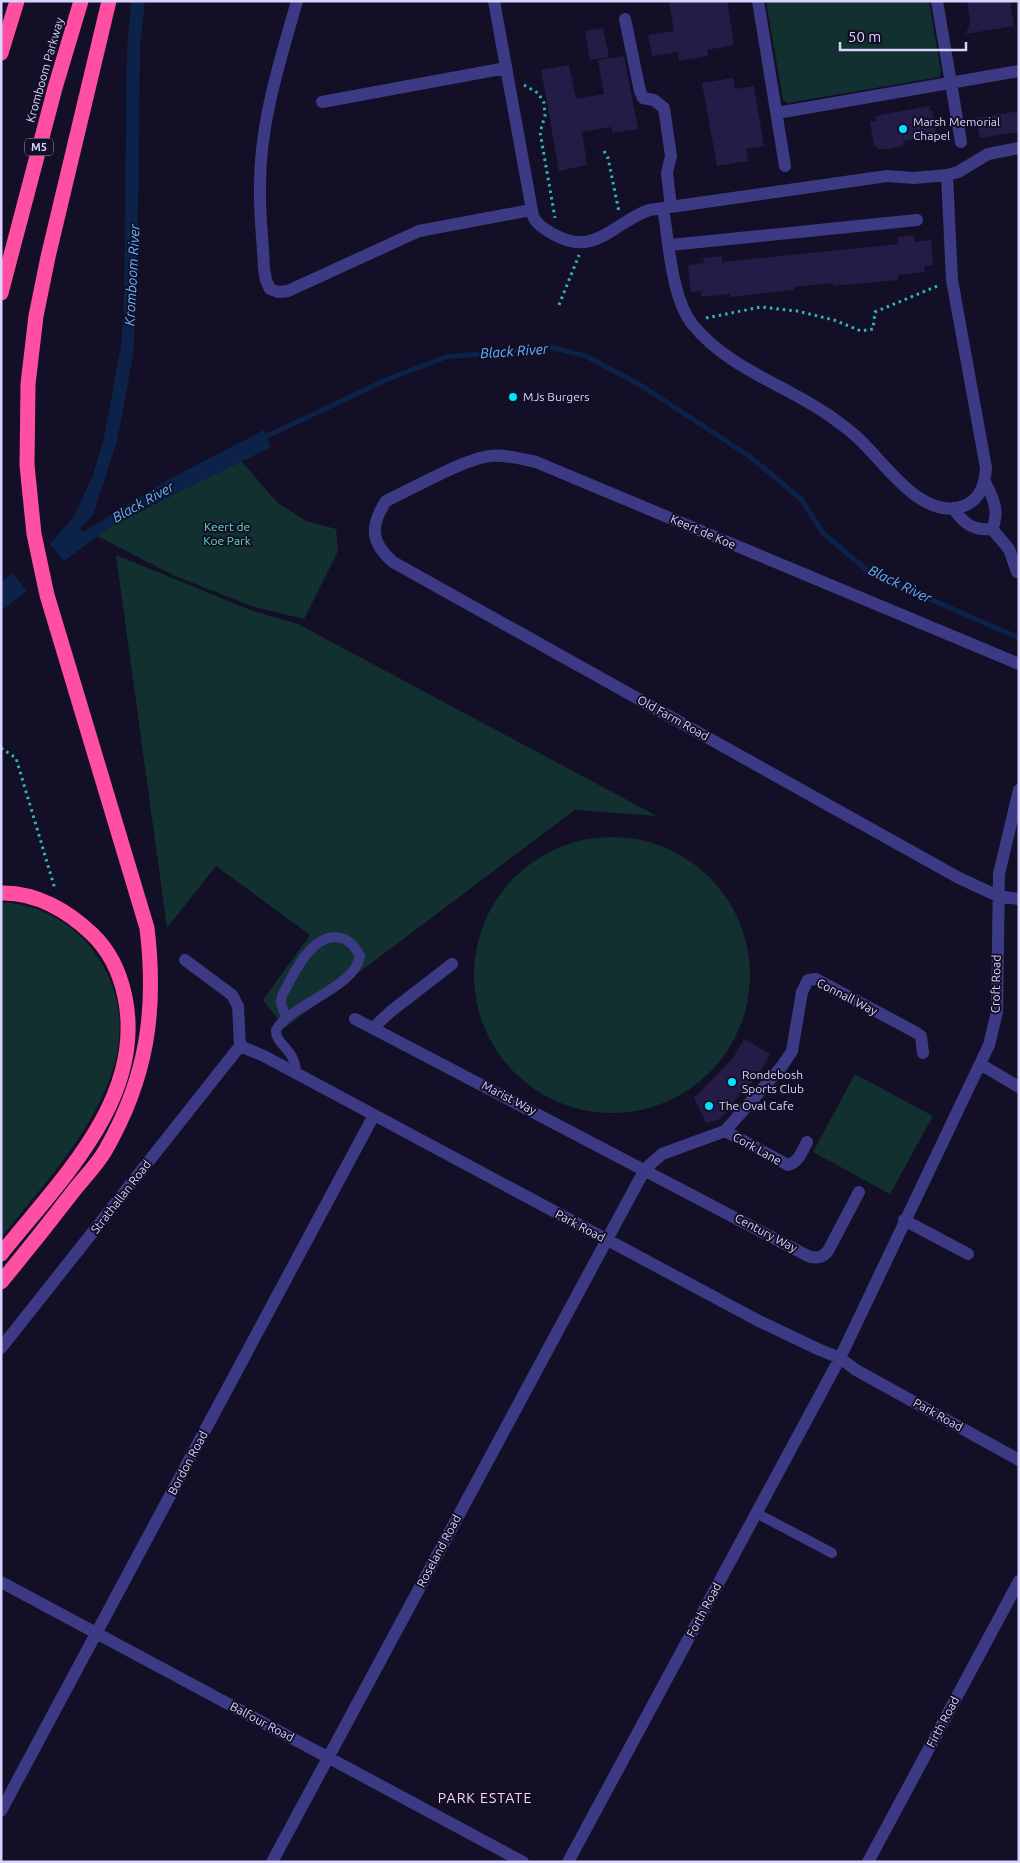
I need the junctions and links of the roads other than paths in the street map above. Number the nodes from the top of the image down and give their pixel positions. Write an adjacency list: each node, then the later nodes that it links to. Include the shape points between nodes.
1 (17, 1): 9 (highway)
2 (80, 1): 23 (highway, Kromboom Parkway / M5)
3 (109, 1): 53 (highway, via 36,316 28,384 27,465 34,534 48,595 147,928 152,976 151,1012 138,1081 104,1153)
4 (297, 1): 20 (street, via 272,89 261,164 264,269 270,289 288,291 419,232)
5 (494, 1): 10 (street)
6 (758, 1): 14 (street)
7 (937, 1): 12 (street)
8 (625, 19): 19 (street, via 643,98 654,100 664,108 671,156 666,173)
9 (1, 53)
10 (506, 68): 13 (street); 20 (street)
11 (1019, 71): 12 (street)
12 (951, 83): 14 (street); 15 (street)
13 (322, 102)
14 (777, 113): 17 (street)
15 (961, 142)
16 (1019, 148): 18 (street, via 988,154)
17 (785, 166)
18 (947, 176): 19 (street, via 887,176); 24 (street, via 952,280 986,468)
19 (667, 208): 20 (street, via 639,214 594,241 584,243 560,238 536,222); 22 (street)
20 (531, 210)
21 (917, 220): 22 (street)
22 (670, 245): 26 (street, via 678,294 692,324 708,340 747,370 809,402 846,429 915,495 933,505)
23 (1, 293)
24 (985, 482): 26 (street, via 971,503); 27 (street, via 996,509)
25 (386, 502): 29 (street, Keert de Koe, via 476,458 503,455 536,462); 32 (street, Old Farm Road, via 374,528 382,552 394,562 959,878)
26 (953, 508): 27 (street, via 969,526)
27 (992, 529): 28 (street, via 1009,549)
28 (1018, 572)
29 (1019, 664)
30 (1019, 790): 32 (street, Croft Road, via 1001,860)
31 (1, 893): 51 (highway, via 34,898 58,908 81,923 99,941 123,985 129,1035 125,1063 115,1094 88,1144)
32 (998, 896): 33 (street, Old Farm Road); 41 (street, Croft Road, via 997,1012)
33 (1019, 899)
34 (185, 960): 39 (street, via 232,995 238,1006)
35 (452, 964): 38 (street)
36 (286, 1018): 36 (lane, via 321,997 356,966 360,956 349,941 332,936 313,946 282,996); 42 (lane, via 276,1035 294,1058)
37 (355, 1019): 38 (street, Marist Way)
38 (373, 1028): 47 (street, Marist Way)
39 (240, 1046): 42 (street, Park Road); 54 (street, Strathallan Road)
40 (924, 1053): 45 (street, Connall Way, via 921,1036 816,979 808,980 802,992 796,1036 788,1058)
41 (980, 1064): 43 (street); 49 (street, Croft Road)
42 (296, 1073): 44 (street, Park Road)
43 (1019, 1087)
44 (374, 1115): 50 (street, Park Road); 61 (street, Bordon Road)
45 (725, 1131): 46 (street, Cork Lane, via 788,1165 799,1158); 47 (street, Connall Way, via 662,1154)
46 (807, 1142)
47 (645, 1169): 48 (street, Century Way, via 816,1259 828,1251); 50 (street, Roseland Road)
48 (859, 1192)
49 (904, 1220): 52 (street); 55 (street, Croft Road)
50 (605, 1240): 55 (street, Park Road, via 757,1320); 62 (street, Roseland Road)
51 (1, 1254)
52 (968, 1254)
53 (1, 1282)
54 (1, 1348)
55 (840, 1358): 56 (street, Park Road, via 856,1370); 57 (street, Forth Road)
56 (1019, 1460)
57 (756, 1513): 58 (lane); 66 (street, Forth Road)
58 (832, 1553)
59 (1, 1582): 61 (street, Balfour Road)
60 (1019, 1582): 67 (street, Firth Road)
61 (97, 1633): 62 (street, Balfour Road); 63 (street, Bordon Road)
62 (328, 1758): 64 (street, Roseland Road); 65 (street, Balfour Road)
63 (1, 1811)
64 (272, 1862)
65 (523, 1862)
66 (568, 1862)
67 (868, 1862)

